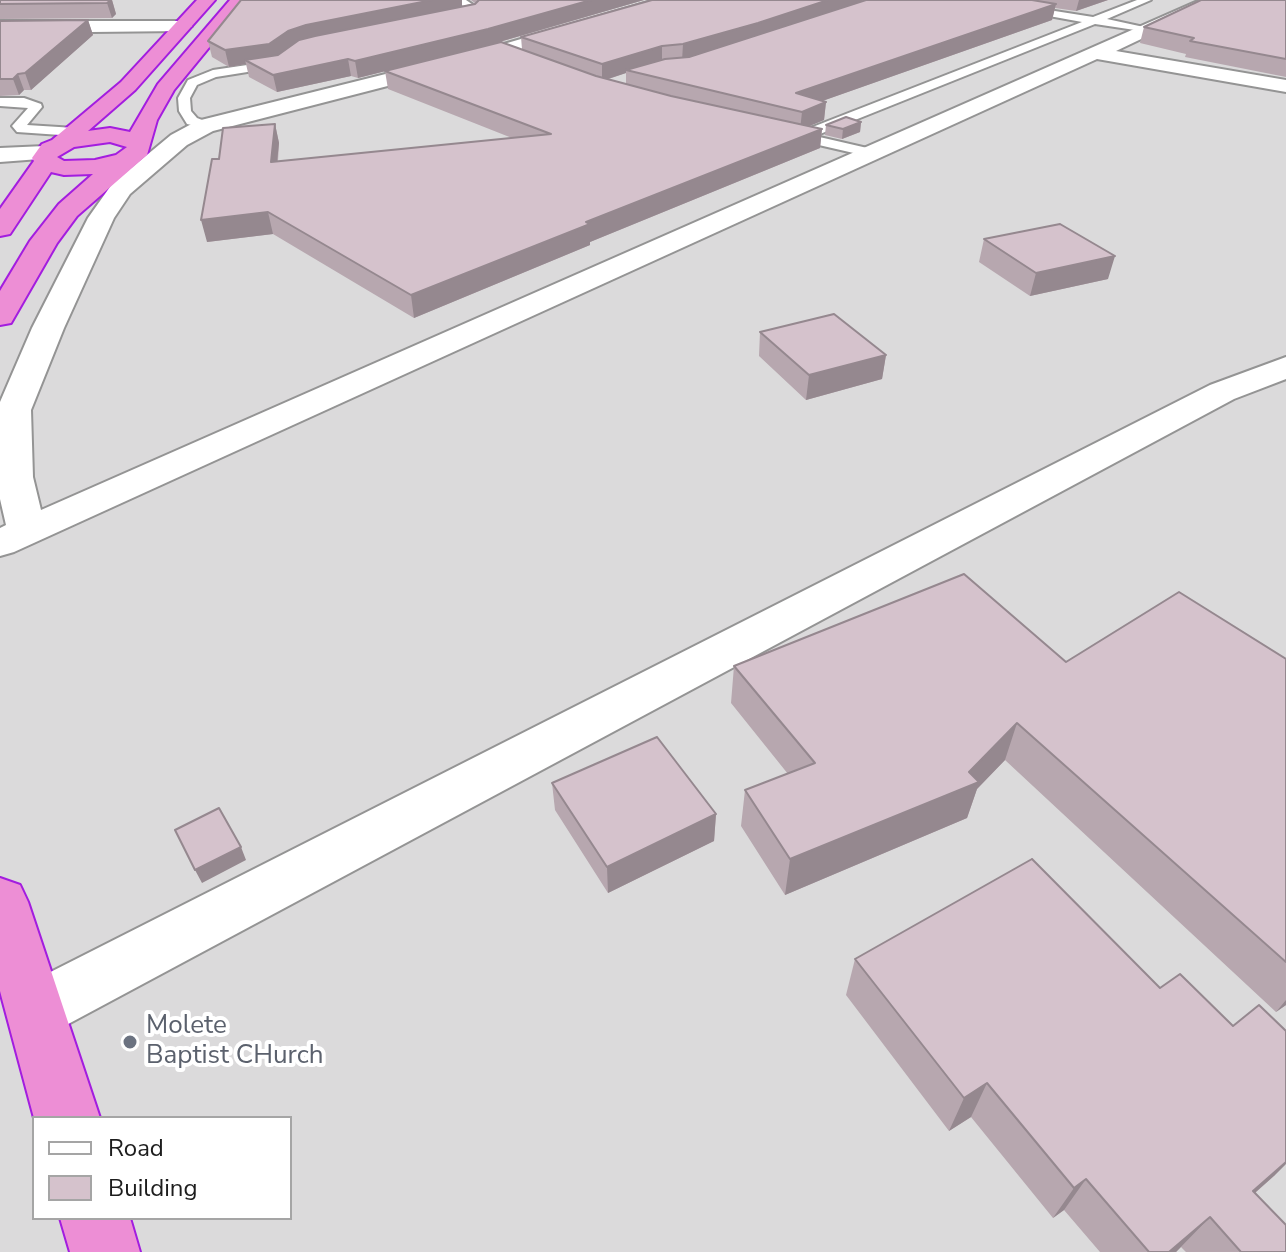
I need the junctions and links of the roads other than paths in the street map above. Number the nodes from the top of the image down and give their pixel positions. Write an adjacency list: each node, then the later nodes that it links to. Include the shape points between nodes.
1 (206, 0): 10 (highway)
2 (239, 0): 23 (highway, via 165,88)
3 (459, 0): 9 (lane, via 476,13)
4 (674, 0): 13 (street)
5 (966, 0): 8 (lane)
6 (1146, 0): 8 (lane)
7 (1214, 0): 12 (street)
8 (1093, 20): 12 (lane); 21 (lane)
9 (437, 21)
10 (183, 26): 11 (street); 22 (highway, via 128,86)
11 (0, 27)
12 (1148, 29): 14 (street)
13 (497, 52): 16 (lane); 19 (street)
14 (1094, 53): 17 (street); 24 (street)
15 (290, 57): 19 (lane, via 277,66 213,74 192,83 184,98 185,111)
16 (527, 62)
17 (1286, 86)
18 (0, 102): 22 (lane, via 36,107 19,126)
19 (205, 126): 29 (street, via 189,132 121,189 101,218 48,328 14,410 14,477)
20 (770, 130): 21 (lane)
21 (801, 137): 24 (lane)
22 (56, 148): 23 (highway, via 96,136 122,136); 25 (street); 26 (highway)
23 (131, 150): 27 (highway, via 68,210)
24 (871, 153): 29 (street)
25 (0, 155)
26 (0, 228)
27 (0, 316)
28 (1286, 367): 32 (street, via 1222,392)
29 (27, 531): 30 (street)
30 (0, 543)
31 (0, 902): 32 (highway)
32 (36, 1010): 33 (highway)
33 (66, 1116)
34 (96, 1220): 35 (highway)
35 (105, 1252)

